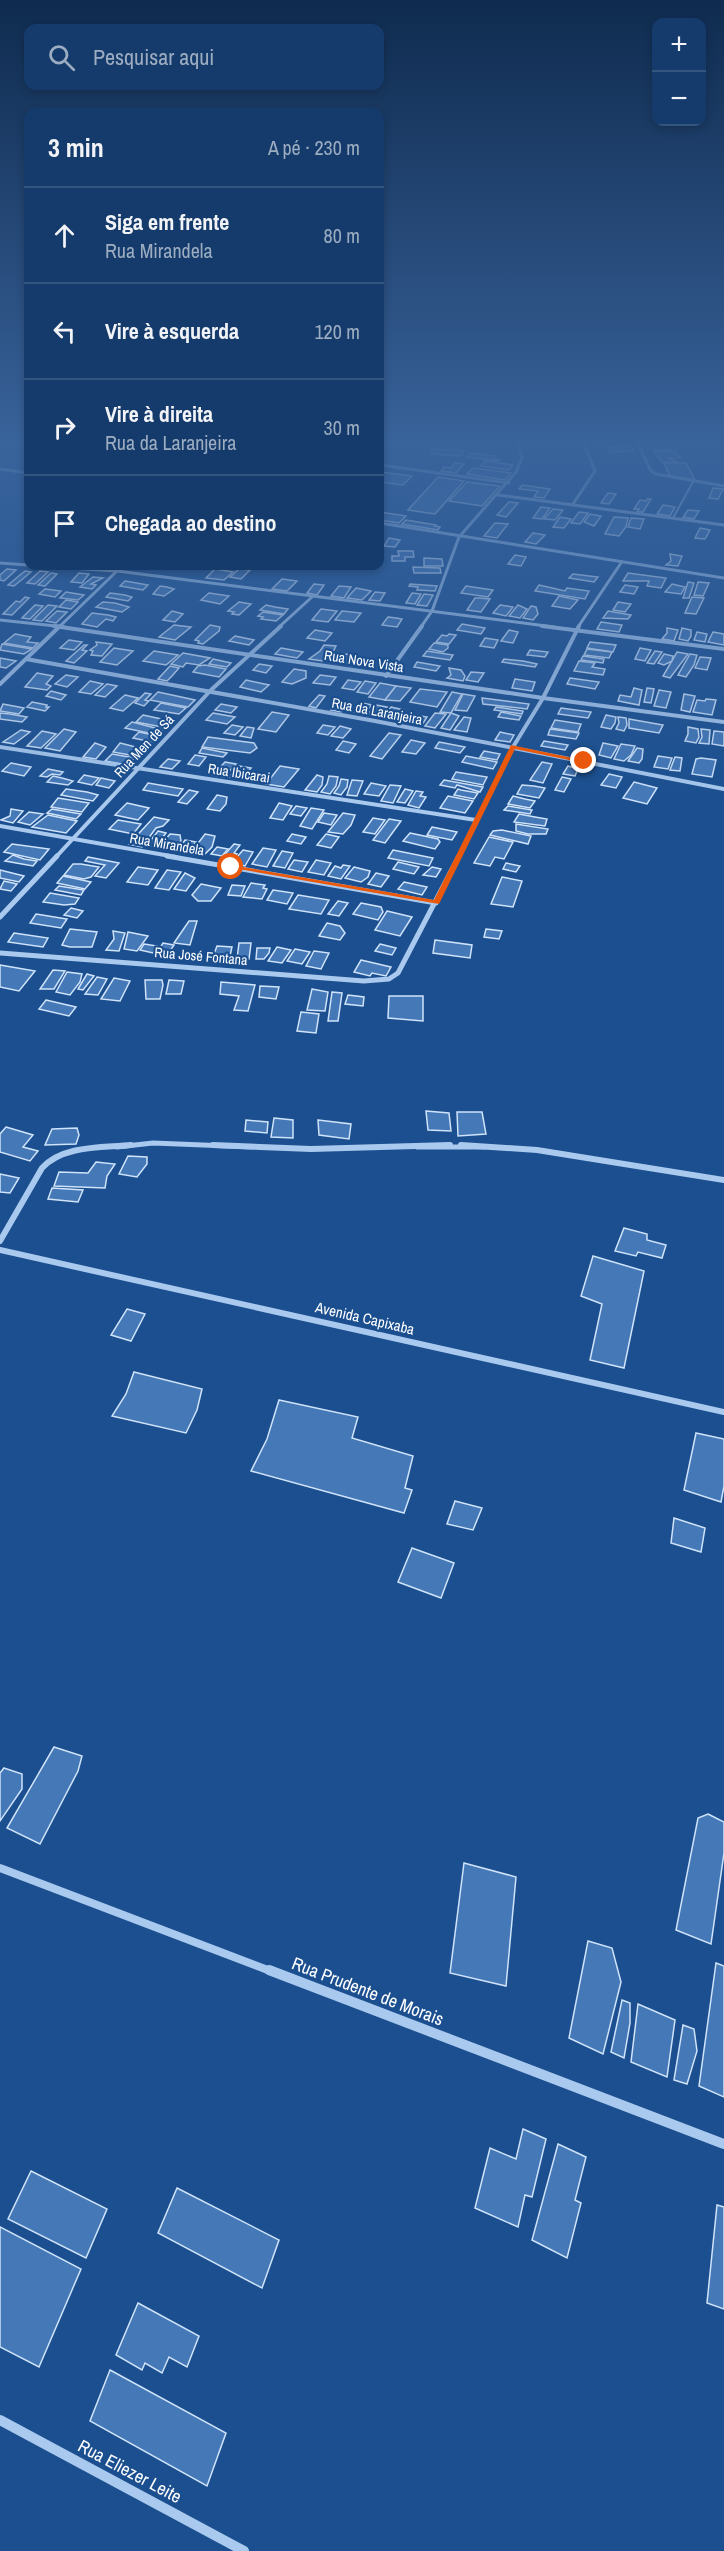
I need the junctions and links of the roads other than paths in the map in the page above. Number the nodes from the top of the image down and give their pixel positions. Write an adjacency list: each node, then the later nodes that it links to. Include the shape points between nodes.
1 (0, 563): 4 (street)
2 (449, 563): 9 (street)
3 (621, 563): 7 (street); 12 (street)
4 (24, 565)
5 (90, 570): 6 (street)
6 (117, 572): 8 (street); 11 (street)
7 (724, 578)
8 (312, 597): 9 (street); 14 (street, Rua Men de Sá)
9 (432, 611): 12 (street); 16 (street)
10 (0, 620): 11 (street, Rua Nova Vista)
11 (58, 626): 14 (street, Rua Nova Vista); 15 (street)
12 (577, 629): 13 (street); 19 (street)
13 (724, 649)
14 (249, 653): 16 (street, Rua Nova Vista); 18 (street, Rua Men de Sá)
15 (26, 660): 17 (street); 18 (street, Rua da Laranjeira)
16 (386, 675): 19 (street, Rua Nova Vista)
17 (0, 684)
18 (210, 690): 22 (street, Rua da Laranjeira); 23 (street, Rua Men de Sá)
19 (543, 698): 20 (street, Rua Nova Vista); 22 (street)
20 (724, 722)
21 (0, 747): 23 (street, Rua Ibicarai)
22 (513, 747): 24 (street, Rua da Laranjeira); 25 (street)
23 (138, 768): 25 (street, Rua Ibicarai); 27 (street, Rua Men de Sá)
24 (724, 789)
25 (476, 820): 28 (street)
26 (0, 826): 27 (street, Rua Mirandela)
27 (71, 840): 28 (street, Rua Mirandela); 29 (street, Rua Men de Sá)
28 (436, 903): 30 (street, Rua José Fontana, via 398,973 376,982)
29 (0, 917)
30 (0, 952)
31 (724, 1180): 32 (street, via 537,1150 467,1145 311,1149 153,1143 80,1150 51,1158)
32 (0, 1240)
33 (0, 1250): 34 (street, Avenida Capixaba)
34 (724, 1412)
35 (0, 1868): 36 (street, Rua Prudente de Morais)
36 (724, 2144)
37 (0, 2420): 38 (street, Rua Eliezer Leite)
38 (244, 2551)

